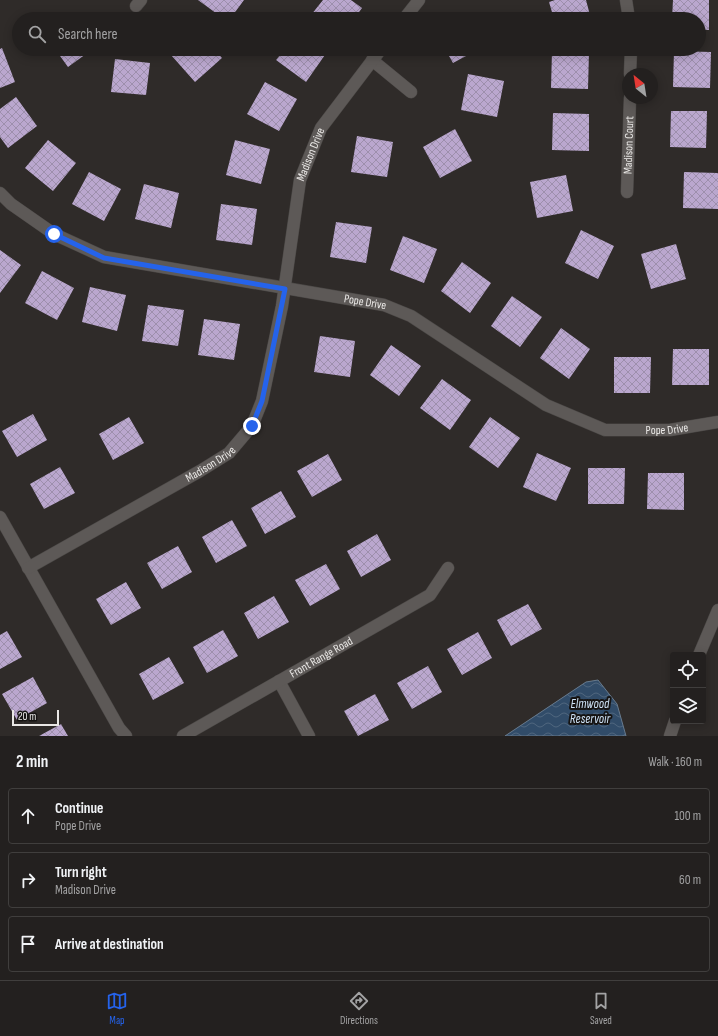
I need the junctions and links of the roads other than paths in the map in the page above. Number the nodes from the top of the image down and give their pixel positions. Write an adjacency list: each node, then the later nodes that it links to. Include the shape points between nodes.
1 (420, 0): 3 (street)
2 (626, 0): 4 (street)
3 (410, 12)
4 (628, 12)
5 (375, 56): 7 (street, Madison Drive)
6 (631, 56): 8 (street)
7 (372, 60): 9 (street); 13 (street, Madison Drive, via 321,128 300,180)
8 (630, 68)
9 (411, 92)
10 (630, 104): 11 (street, Madison Court)
11 (628, 192)
12 (0, 193): 13 (street, Pope Drive, via 11,204 54,234 104,258)
13 (285, 289): 14 (street, Pope Drive, via 384,305 411,316 546,405 605,430 670,430); 16 (street, Madison Drive, via 262,401 252,426 229,452)
14 (718, 422)
15 (0, 517): 16 (street)
16 (28, 568): 22 (street, via 119,728)
17 (448, 568): 20 (street, Front Range Road, via 430,595)
18 (718, 610): 19 (street)
19 (700, 652)
20 (279, 681): 23 (street, Front Range Road); 24 (street)
21 (675, 724): 25 (street)
22 (126, 736)
23 (183, 736)
24 (309, 736)
25 (670, 736)

